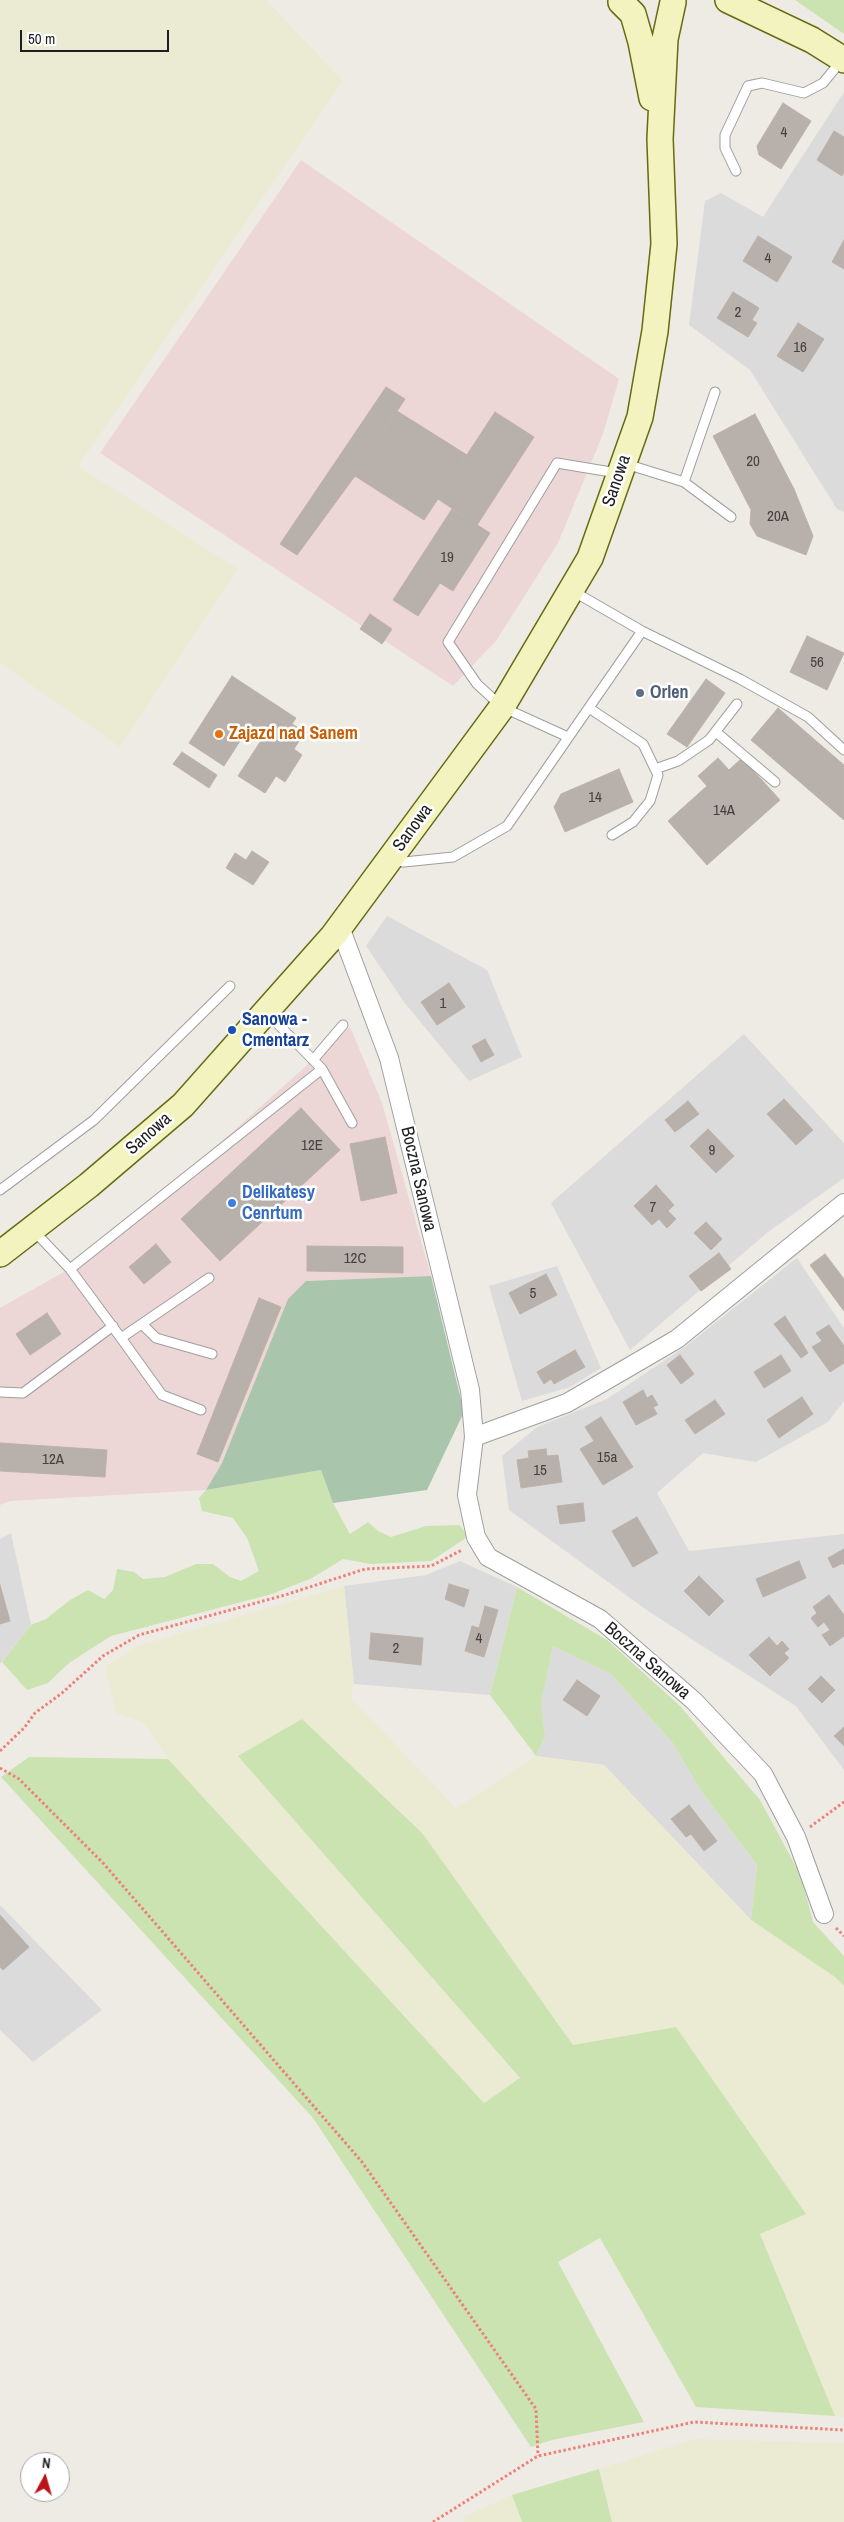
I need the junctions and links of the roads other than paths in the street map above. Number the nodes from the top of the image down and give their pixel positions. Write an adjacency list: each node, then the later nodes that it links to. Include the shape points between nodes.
1 (728, 0): 5 (main road)
2 (764, 0): 5 (main road)
3 (619, 1): 4 (main road, via 648,7); 7 (main road, via 633,14 642,42)
4 (674, 1): 7 (main road, via 667,19)
5 (812, 40): 6 (main road)
6 (844, 60): 8 (lane, via 822,83 804,93 762,83 748,86 725,135 725,148)
7 (660, 139): 10 (main road, Sanowa, via 664,244 660,295 640,418)
8 (736, 171)
9 (715, 392): 11 (lane)
10 (622, 468): 11 (lane); 13 (main road, Sanowa, via 590,558); 16 (lane, via 557,463 448,642 477,684)
11 (684, 482): 12 (lane)
12 (731, 517)
13 (571, 590): 14 (lane); 16 (main road, Sanowa)
14 (642, 631): 17 (lane); 20 (lane, via 808,717)
15 (738, 704): 18 (lane)
16 (502, 707): 19 (lane); 24 (main road, Sanowa)
17 (588, 708): 19 (lane); 21 (lane, via 643,744)
18 (716, 732): 21 (lane, via 678,761); 22 (lane)
19 (568, 737): 24 (lane, via 507,826 453,856 404,862)
20 (844, 750)
21 (655, 768): 23 (lane, via 658,775 650,801 633,822)
22 (775, 782)
23 (612, 835)
24 (390, 860): 25 (main road, Sanowa)
25 (340, 927): 27 (main road, Sanowa); 44 (street, Boczna Sanowa, via 389,1058 470,1390)
26 (230, 986): 32 (lane, via 94,1120)
27 (266, 1012): 29 (lane); 34 (main road, Sanowa, via 183,1105 89,1185)
28 (343, 1025): 29 (lane)
29 (313, 1060): 30 (lane)
30 (322, 1068): 31 (lane); 36 (lane)
31 (352, 1123)
32 (0, 1190)
33 (844, 1203): 44 (street, via 677,1339 567,1404)
34 (31, 1228): 35 (main road, Sanowa); 36 (lane)
35 (0, 1254)
36 (70, 1269): 39 (lane)
37 (209, 1278): 38 (lane)
38 (142, 1324): 40 (lane); 41 (lane, via 156,1338)
39 (113, 1326): 40 (lane); 42 (lane, via 23,1393)
40 (121, 1338): 43 (lane, via 162,1395)
41 (212, 1354)
42 (0, 1392)
43 (201, 1410)
44 (474, 1437): 45 (street, Boczna Sanowa, via 467,1495 476,1537 488,1557 600,1619 694,1701 763,1774 796,1837)
45 (824, 1914)

